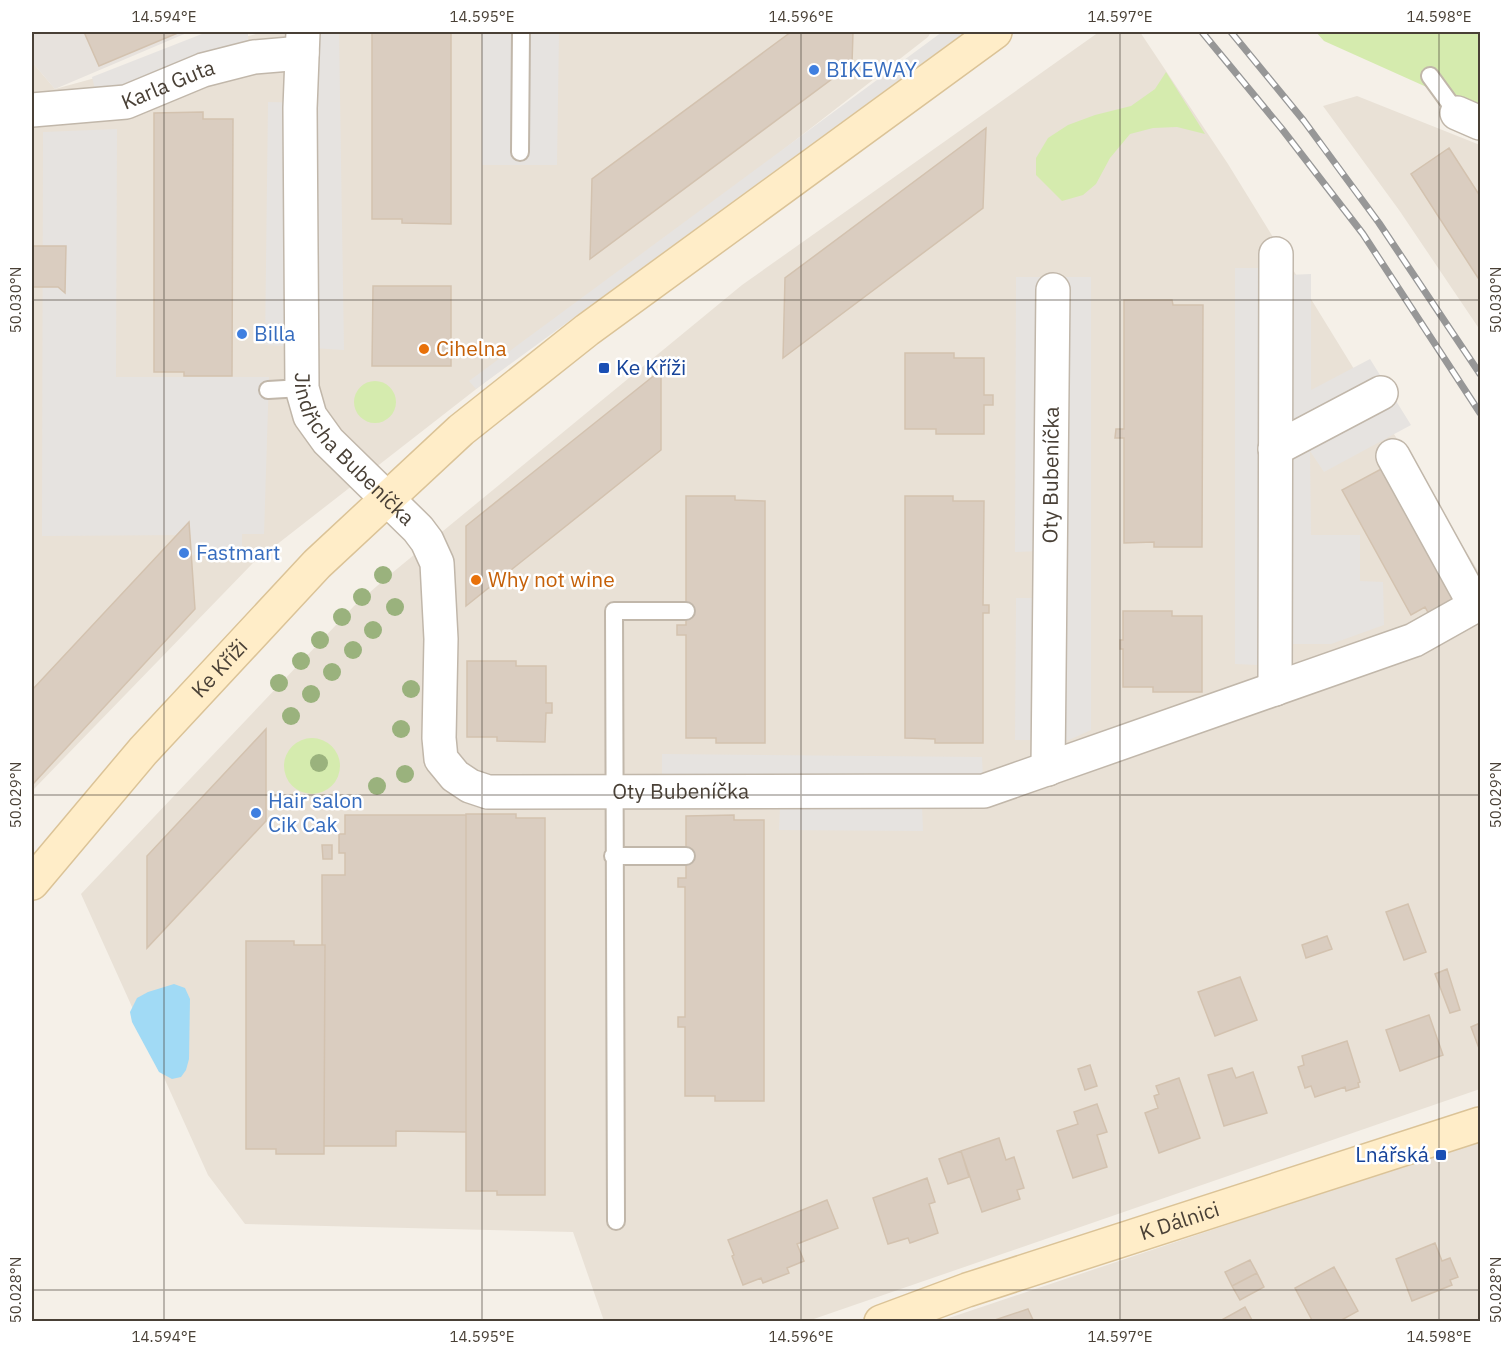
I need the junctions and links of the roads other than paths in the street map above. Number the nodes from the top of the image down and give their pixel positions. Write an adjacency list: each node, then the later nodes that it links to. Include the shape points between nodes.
1 (521, 32): 7 (lane)
2 (995, 32): 15 (street, Ke Kříži, via 587,330 461,430)
3 (302, 42): 5 (street, Karla Guta, via 204,70 126,102); 10 (street, Jindřicha Bubeníčka)
4 (1430, 76): 6 (lane)
5 (32, 110)
6 (1469, 118)
7 (520, 152)
8 (1276, 254): 13 (street)
9 (1053, 290): 20 (street, Oty Bubeníčka)
10 (302, 388): 11 (lane); 15 (street, Jindřicha Bubeníčka, via 310,416 328,441)
11 (268, 390)
12 (1381, 393): 13 (street)
13 (1275, 449): 19 (street)
14 (1393, 456): 16 (street)
15 (386, 498): 18 (street, Jindřicha Bubeníčka, via 418,529 437,563); 24 (street, Ke Kříži, via 240,645 143,751)
16 (1478, 604): 19 (street, Oty Bubeníčka, via 1414,640)
17 (686, 611): 21 (lane, via 614,611)
18 (441, 639): 21 (street, Oty Bubeníčka, via 441,759 455,776 488,792)
19 (1275, 689): 20 (street, Oty Bubeníčka)
20 (1048, 769): 21 (street, Oty Bubeníčka, via 984,792)
21 (613, 792): 22 (lane)
22 (613, 856): 23 (lane); 26 (lane)
23 (686, 856)
24 (32, 883)
25 (1480, 1124): 27 (street, K Dálnici, via 967,1290)
26 (616, 1221)
27 (880, 1322)

